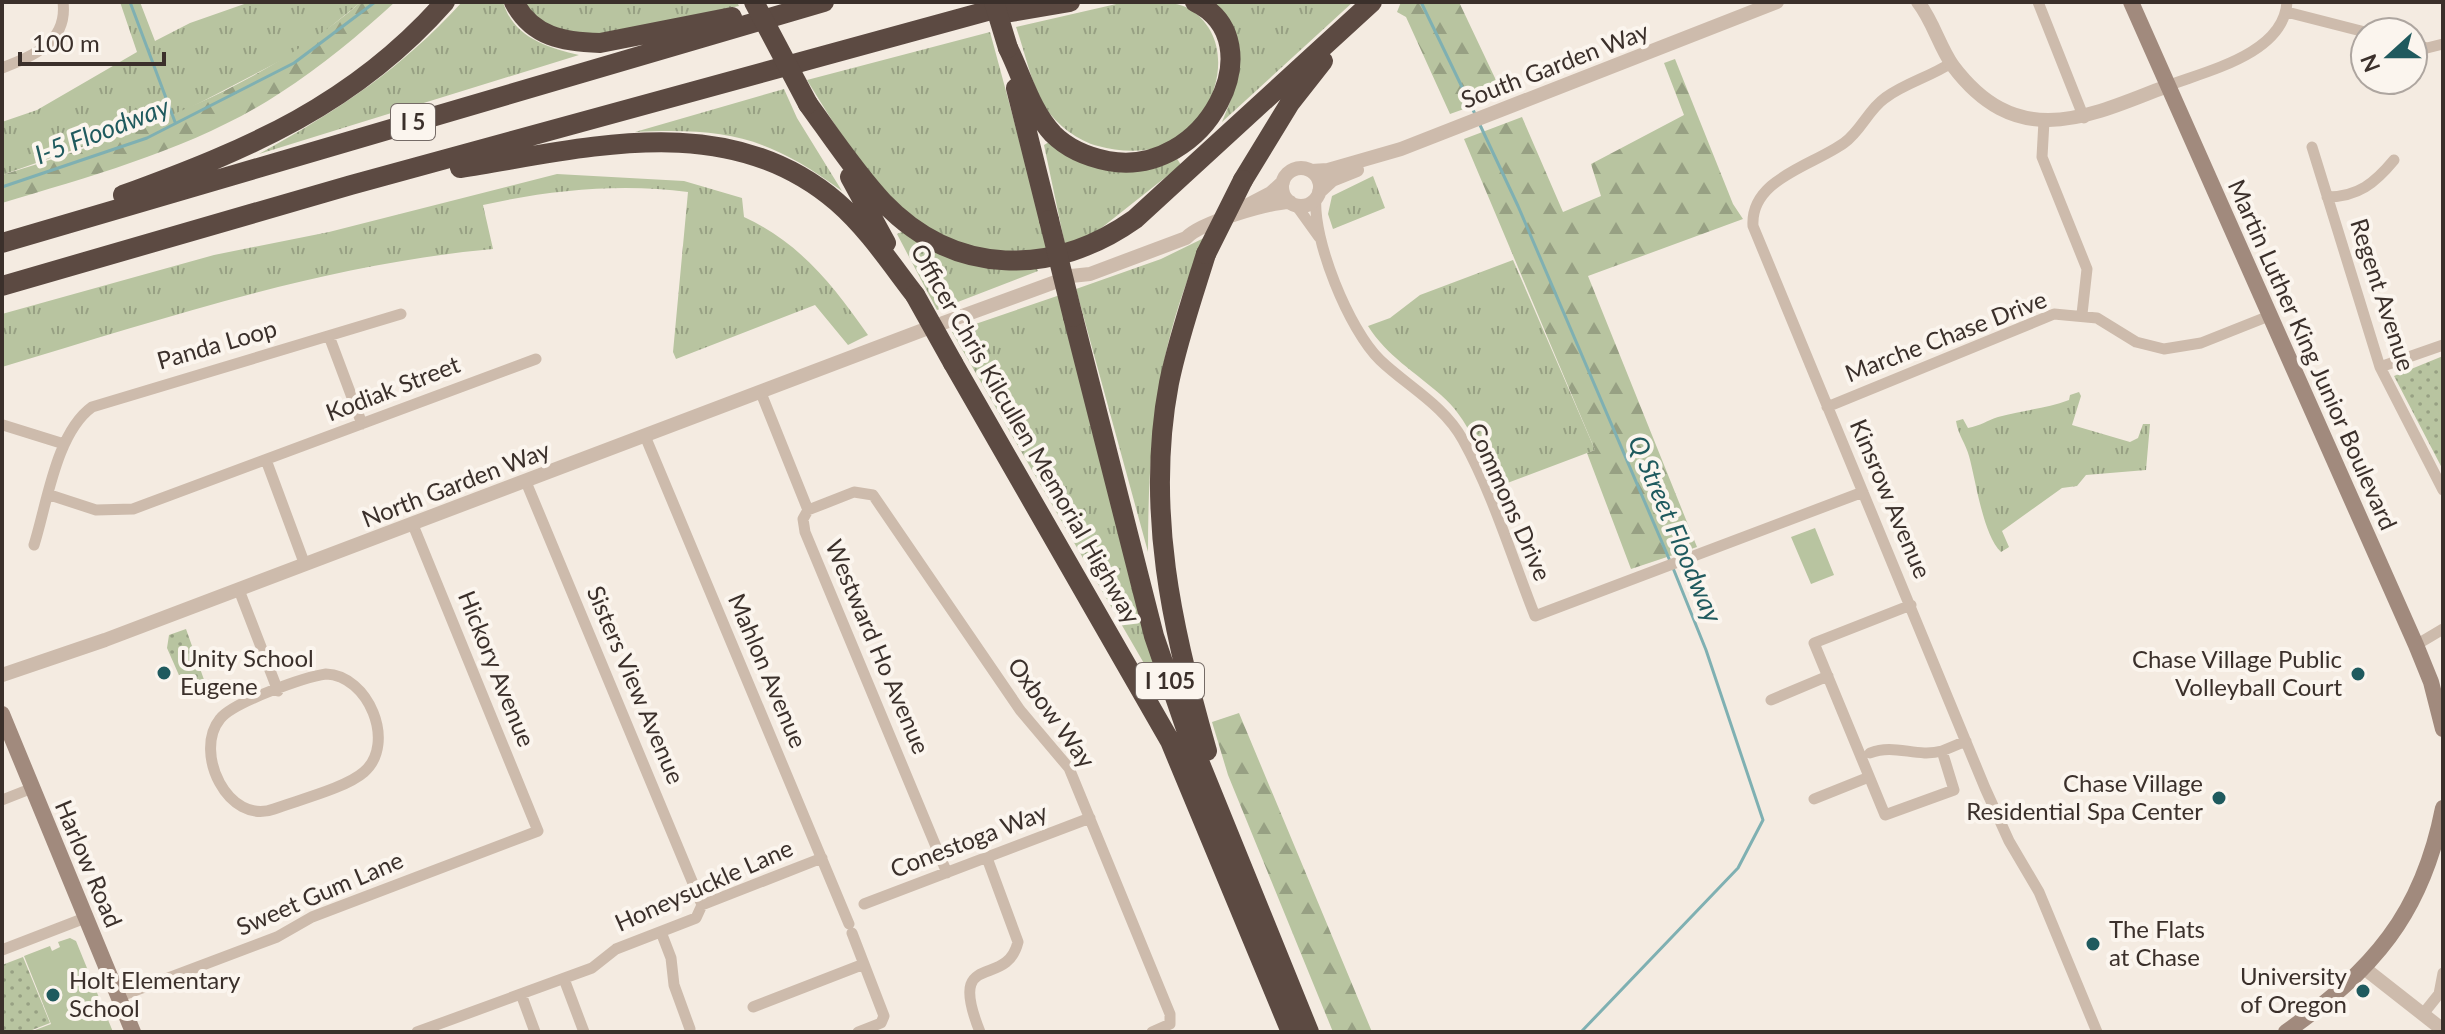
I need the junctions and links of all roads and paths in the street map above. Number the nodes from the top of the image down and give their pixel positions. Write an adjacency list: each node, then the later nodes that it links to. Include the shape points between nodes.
1 (63, 2): 21 (street, via 63,18 47,47)
2 (445, 2): 37 (highway, via 390,58 264,140)
3 (514, 2): 5 (highway, via 530,26 545,34 600,43)
4 (754, 2): 23 (highway, Officer Chris Kilcullen Memorial Highway / I 105, bridge)
5 (810, 2)
6 (824, 2): 37 (highway, I 5)
7 (994, 2): 19 (highway, Officer Chris Kilcullen Memorial Highway / I 105, bridge)
8 (1020, 2): 17 (highway, I 5)
9 (1070, 2): 17 (highway)
10 (1195, 2): 19 (highway, via 1213,14 1223,30 1230,66 1226,86 1198,133 1157,159 1110,161 1066,144 1030,100)
11 (1374, 2): 23 (highway, via 1135,219 1098,243 1057,257 983,258 930,239 884,203); 86 (highway, bridge, via 1290,103 1243,180 1206,254 1169,384 1159,494 1174,631)
12 (1777, 2): 27 (street, South Garden Way)
13 (1918, 2): 20 (street)
14 (2038, 2): 24 (street)
15 (2131, 2): 22 (main road, Martin Luther King Junior Boulevard)
16 (2287, 7): 18 (street); 22 (street, via 2275,32 2250,52)
17 (942, 24): 31 (highway, I 5)
18 (2349, 27)
19 (1008, 48): 86 (highway, Officer Chris Kilcullen Memorial Highway / I 105, bridge, via 1154,636)
20 (1951, 63): 25 (street, via 1991,104); 52 (street, Kinsrow Avenue, via 1886,97 1848,140 1776,182 1754,207 1753,226)
21 (2, 68)
22 (2167, 86): 24 (street); 44 (main road, Martin Luther King Junior Boulevard)
23 (808, 104): 41 (highway, Officer Chris Kilcullen Memorial Highway / I 105)
24 (2084, 118): 25 (street)
25 (2044, 121): 43 (street, Marche Chase Drive, via 2042,157 2087,269)
26 (2312, 147): 33 (street, Regent Avenue)
27 (1393, 152): 29 (street, South Garden Way); 32 (street, South Garden Way, via 1332,180)
28 (2394, 160): 33 (street, Regent Avenue, via 2370,186)
29 (1311, 171): 30 (street, South Garden Way, via 1294,169); 32 (street, via 1318,180)
30 (1283, 182): 34 (street, via 1283,193); 35 (street)
31 (351, 185): 40 (highway, I 5); 41 (highway, via 613,144 711,143 764,157 815,185 870,237)
32 (1318, 194): 34 (street, South Garden Way, via 1307,204); 38 (street, Commons Drive)
33 (2327, 197): 50 (street, Regent Avenue)
34 (1293, 203): 35 (street, South Garden Way); 38 (street, Commons Drive)
35 (1215, 222): 36 (street, South Garden Way)
36 (1193, 230): 36 (street, South Garden Way, via 1087,266 1071,276 1090,274 1186,238)
37 (2, 241)
38 (1323, 244): 60 (street, Commons Drive, via 1354,326 1367,346 1439,409 1463,440 1535,616)
39 (1058, 281): 45 (street)
40 (2, 286)
41 (915, 295): 112 (highway, Officer Chris Kilcullen Memorial Highway / I 105, bridge, via 1170,741)
42 (401, 314): 47 (street, Panda Loop)
43 (2082, 314): 44 (street, Marche Chase Drive, via 2136,342 2164,349 2201,343); 52 (street, Marche Chase Drive, via 2038,319)
44 (2269, 316): 69 (main road, Martin Luther King Junior Boulevard)
45 (943, 323)
46 (923, 330): 51 (street, North Garden Way)
47 (329, 336): 53 (street); 56 (street, Panda Loop, via 101,402 78,419)
48 (2443, 345): 50 (street)
49 (536, 359): 53 (street, Kodiak Street)
50 (2380, 367): 59 (street, Regent Avenue)
51 (761, 393): 55 (street, North Garden Way); 62 (street, Westward Ho Avenue)
52 (1827, 407): 60 (street, Kinsrow Avenue)
53 (362, 424): 57 (street, Kodiak Street)
54 (3, 425): 56 (street)
55 (645, 436): 58 (street, North Garden Way); 87 (street, Mahlon Avenue)
56 (64, 444): 61 (street, Panda Loop)
57 (266, 460): 61 (street, Kodiak Street, via 133,509 96,510); 65 (street)
58 (526, 482): 63 (street, North Garden Way); 91 (street, Sisters View Avenue)
59 (2443, 490)
60 (1863, 492): 67 (street, Kinsrow Avenue)
61 (50, 495): 64 (street, Panda Loop)
62 (808, 510): 84 (street, Oxbow Way, via 854,492 876,499 1022,713 1069,768); 89 (street, Westward Ho Avenue, via 805,532)
63 (413, 525): 65 (street, North Garden Way); 85 (street, Hickory Avenue)
64 (34, 545)
65 (305, 565): 66 (street, North Garden Way)
66 (239, 590): 70 (street, North Garden Way); 72 (street)
67 (1911, 605): 71 (street, via 1814,643); 76 (street, Kinsrow Avenue)
68 (2443, 629): 69 (street)
69 (2416, 645): 75 (main road, Martin Luther King Junior Boulevard)
70 (2, 675)
71 (1828, 676): 73 (street); 79 (street)
72 (278, 691): 72 (street, via 326,674 350,681 367,702 378,750 356,777 268,811 251,810 225,791 210,754 211,738 229,711)
73 (1771, 700)
74 (2, 714): 80 (main road, Harlow Road)
75 (2443, 729)
76 (1966, 741): 77 (street); 114 (street, Kinsrow Avenue, via 2009,841 2039,892)
77 (1942, 751): 78 (street, via 1912,754 1885,746); 79 (street, via 1954,790 1885,815)
78 (1870, 753)
79 (1869, 777): 81 (street)
80 (30, 789): 82 (street); 92 (main road, Harlow Road)
81 (1814, 799)
82 (2, 800)
83 (2443, 808): 96 (main road, via 2418,890 2400,926)
84 (1090, 818): 88 (street, Conestoga Way); 111 (street, Oxbow Way, via 1171,1019)
85 (538, 831): 100 (street, Sweet Gum Lane)
86 (1238, 857): 113 (highway, Officer Chris Kilcullen Memorial Highway / I 105)
87 (822, 858): 91 (street, Honeysuckle Lane); 95 (street, Mahlon Avenue)
88 (987, 858): 89 (street, Conestoga Way); 110 (street, via 1018,942 1008,961 977,976 969,987)
89 (947, 873): 90 (street, Conestoga Way)
90 (864, 904)
91 (702, 905): 93 (street, Honeysuckle Lane, via 696,918)
92 (85, 918): 94 (street); 100 (main road, Harlow Road)
93 (661, 932): 98 (street, Honeysuckle Lane, via 616,949 596,966); 103 (street)
94 (2, 950)
95 (864, 964): 101 (street); 109 (street, Mahlon Avenue, via 884,1016 881,1023)
96 (2364, 968): 102 (street); 115 (main road, via 2329,1002)
97 (2443, 973): 102 (street, via 2439,994)
98 (564, 979): 99 (street, Honeysuckle Lane); 108 (street)
99 (521, 994): 106 (street, Honeysuckle Lane); 107 (street)
100 (118, 997): 105 (main road, Harlow Road)
101 (753, 1007)
102 (2423, 1014): 104 (street)
103 (690, 1029)
104 (2443, 1030)
105 (133, 1032)
106 (417, 1032)
107 (535, 1032)
108 (584, 1032)
109 (858, 1032)
110 (980, 1032)
111 (1152, 1032)
112 (1291, 1032)
113 (1309, 1032)
114 (2097, 1032)
115 (2286, 1032)

